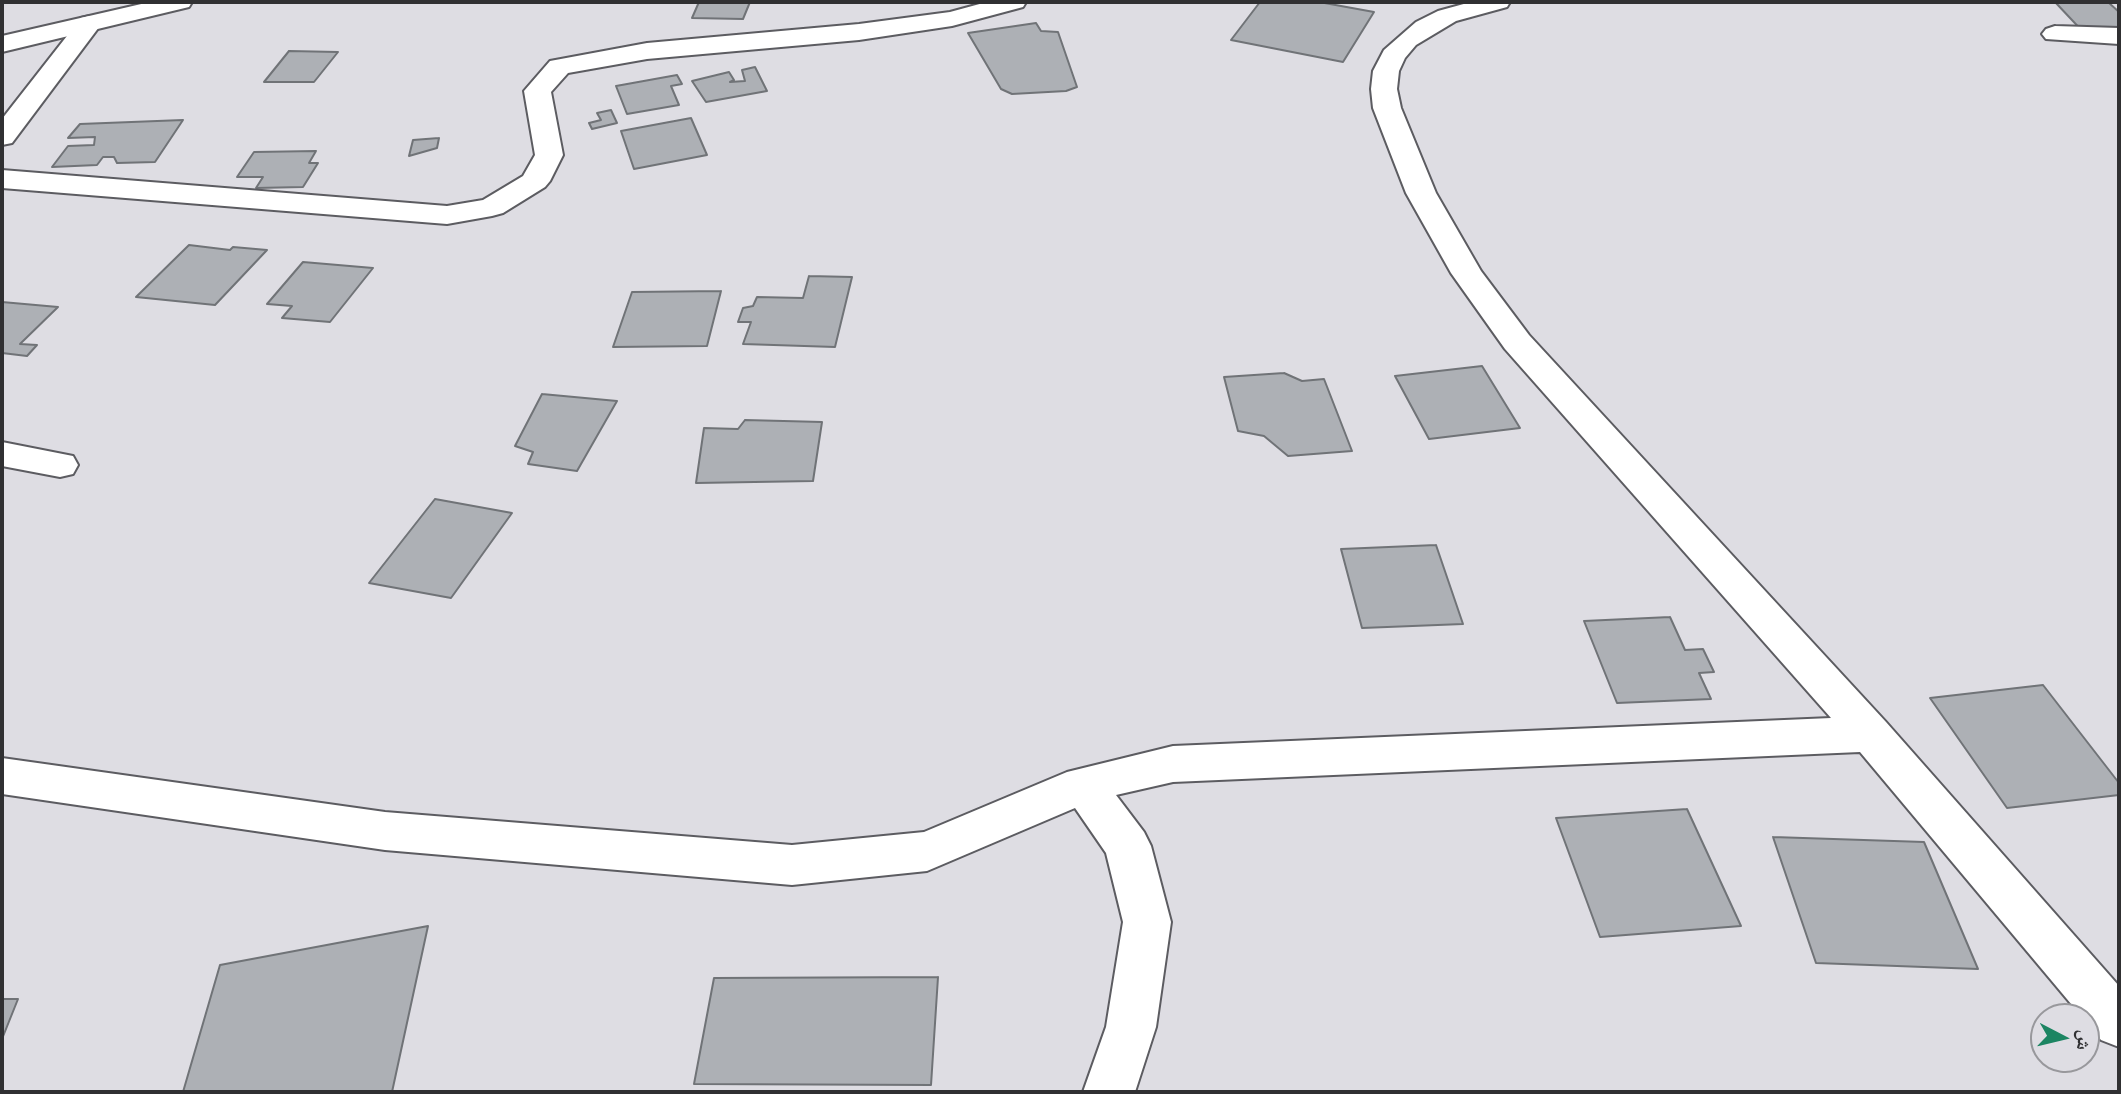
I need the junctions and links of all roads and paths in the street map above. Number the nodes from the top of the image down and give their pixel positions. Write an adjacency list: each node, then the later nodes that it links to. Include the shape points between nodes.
1 (180, 2): 4 (street)
2 (1014, 2): 10 (street, via 938,21 647,51 559,67 537,91 549,155 534,181 492,207 447,215)
3 (1498, 2): 13 (street, via 1472,7 1425,27 1393,55 1386,71 1387,108 1421,193 1467,273 1517,342)
4 (90, 12): 5 (street); 8 (street); 9 (street)
5 (2, 23)
6 (2055, 34): 7 (street)
7 (2119, 36)
8 (2, 44)
9 (2, 137)
10 (2, 179)
11 (2, 454): 12 (street)
12 (60, 466)
13 (1871, 734): 15 (street, via 1173,764); 16 (street)
14 (2, 776): 15 (street, via 385,831 792,865 927,851)
15 (1083, 785): 17 (street, via 1128,846 1147,922 1130,1027)
16 (2119, 1023)
17 (1109, 1092)

